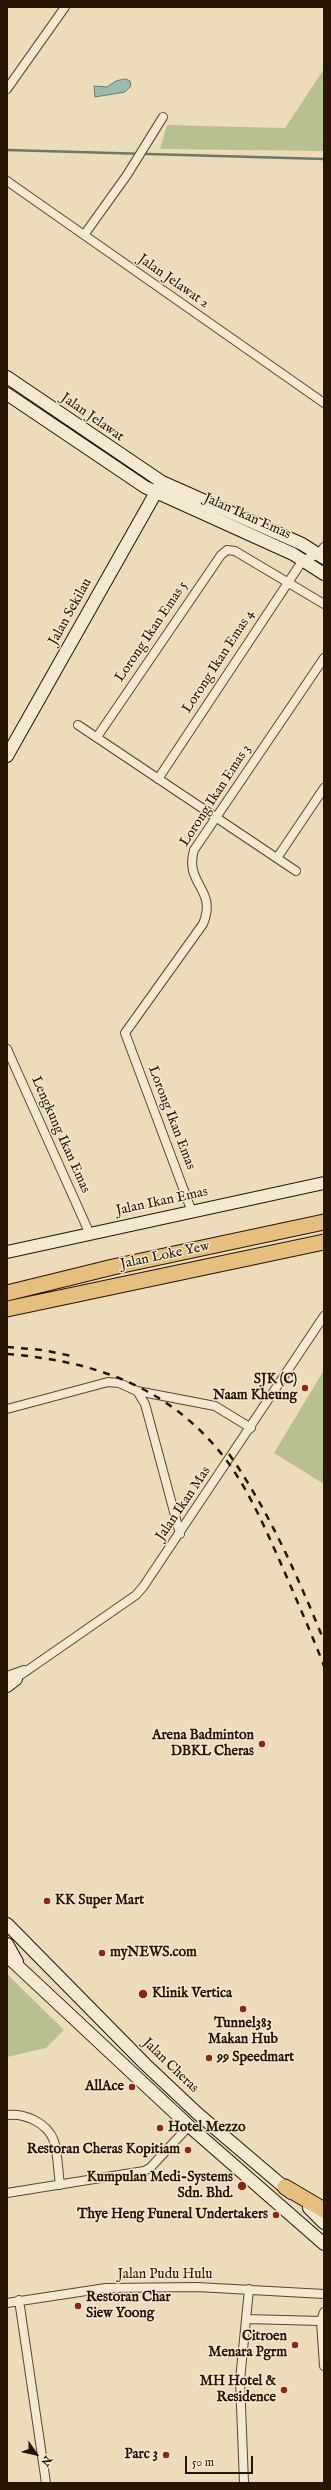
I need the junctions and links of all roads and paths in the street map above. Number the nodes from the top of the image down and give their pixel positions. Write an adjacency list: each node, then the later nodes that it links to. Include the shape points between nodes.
1 (65, 7): 2 (street)
2 (7, 89)
3 (163, 117): 5 (street, via 127,175)
4 (7, 181): 5 (street, Jalan Jelawat 2)
5 (84, 235): 8 (street, Jalan Jelawat 2)
6 (7, 377): 9 (street, Jalan Jelawat)
7 (7, 394): 10 (street, Jalan Jelawat)
8 (324, 403)
9 (162, 482): 10 (street, Jalan Sekilau); 11 (street, Jalan Ikan Emas)
10 (155, 493): 12 (street, Jalan Ikan Emas); 19 (street, Jalan Sekilau)
11 (322, 553): 12 (street)
12 (303, 560): 13 (street, Jalan Ikan Emas); 14 (street, Lorong Ikan Emas 4)
13 (324, 574)
14 (288, 581): 15 (street); 18 (street, Lorong Ikan Emas 5, via 235,551 227,550 221,555); 20 (street, Lorong Ikan Emas 4)
15 (324, 604)
16 (324, 658): 22 (street, Lorong Ikan Emas 3)
17 (78, 725): 18 (street)
18 (97, 737): 20 (street)
19 (7, 756)
20 (158, 779): 22 (street)
21 (324, 788): 23 (street)
22 (215, 817): 23 (street); 25 (street, Lorong Ikan Emas 3, via 194,850 190,862 193,874 207,899 209,911 204,924)
23 (276, 858): 24 (street)
24 (296, 871)
25 (126, 1034): 28 (street, Lorong Ikan Emas)
26 (7, 1049): 30 (street, Lengkung Ikan Emas)
27 (324, 1183): 28 (street, Jalan Ikan Emas)
28 (192, 1212): 30 (street, Jalan Ikan Emas)
29 (324, 1222): 33 (highway, Jalan Loke Yew, via 113,1267)
30 (89, 1232): 32 (street, Jalan Ikan Emas)
31 (324, 1242): 34 (highway, Jalan Loke Yew)
32 (7, 1252)
33 (7, 1293)
34 (7, 1309)
35 (324, 1316): 38 (street, Jalan Ikan Mas)
36 (137, 1391): 37 (street, via 108,1382); 38 (street, via 215,1406); 39 (street, via 146,1404)
37 (7, 1409)
38 (251, 1428): 39 (street, Jalan Ikan Mas)
39 (180, 1534): 40 (street, Jalan Ikan Mas, via 136,1595)
40 (9, 1681)
41 (7, 1924): 48 (street, Jalan Cheras, via 145,2064 197,2113)
42 (7, 1944): 44 (street)
43 (7, 1956): 44 (street)
44 (21, 1968): 46 (street)
45 (7, 2115): 47 (street, via 20,2114 46,2129 54,2140)
46 (189, 2126): 47 (street, via 144,2171); 54 (street)
47 (60, 2184): 49 (street)
48 (285, 2187): 50 (street, Jalan Cheras); 51 (highway)
49 (7, 2193)
50 (309, 2208): 52 (street, Jalan Cheras); 53 (street)
51 (324, 2210)
52 (324, 2217)
53 (324, 2223)
54 (324, 2244)
55 (249, 2289): 56 (street, Jalan Pudu Hulu); 57 (street, Jalan Pudu Hulu, via 106,2288); 60 (street)
56 (324, 2294)
57 (19, 2300): 58 (street, Jalan Pudu Hulu); 63 (street)
58 (7, 2302)
59 (324, 2312): 61 (street)
60 (246, 2319): 61 (street); 64 (street, via 240,2380)
61 (321, 2321): 62 (street)
62 (324, 2366)
63 (46, 2483)
64 (244, 2483)

